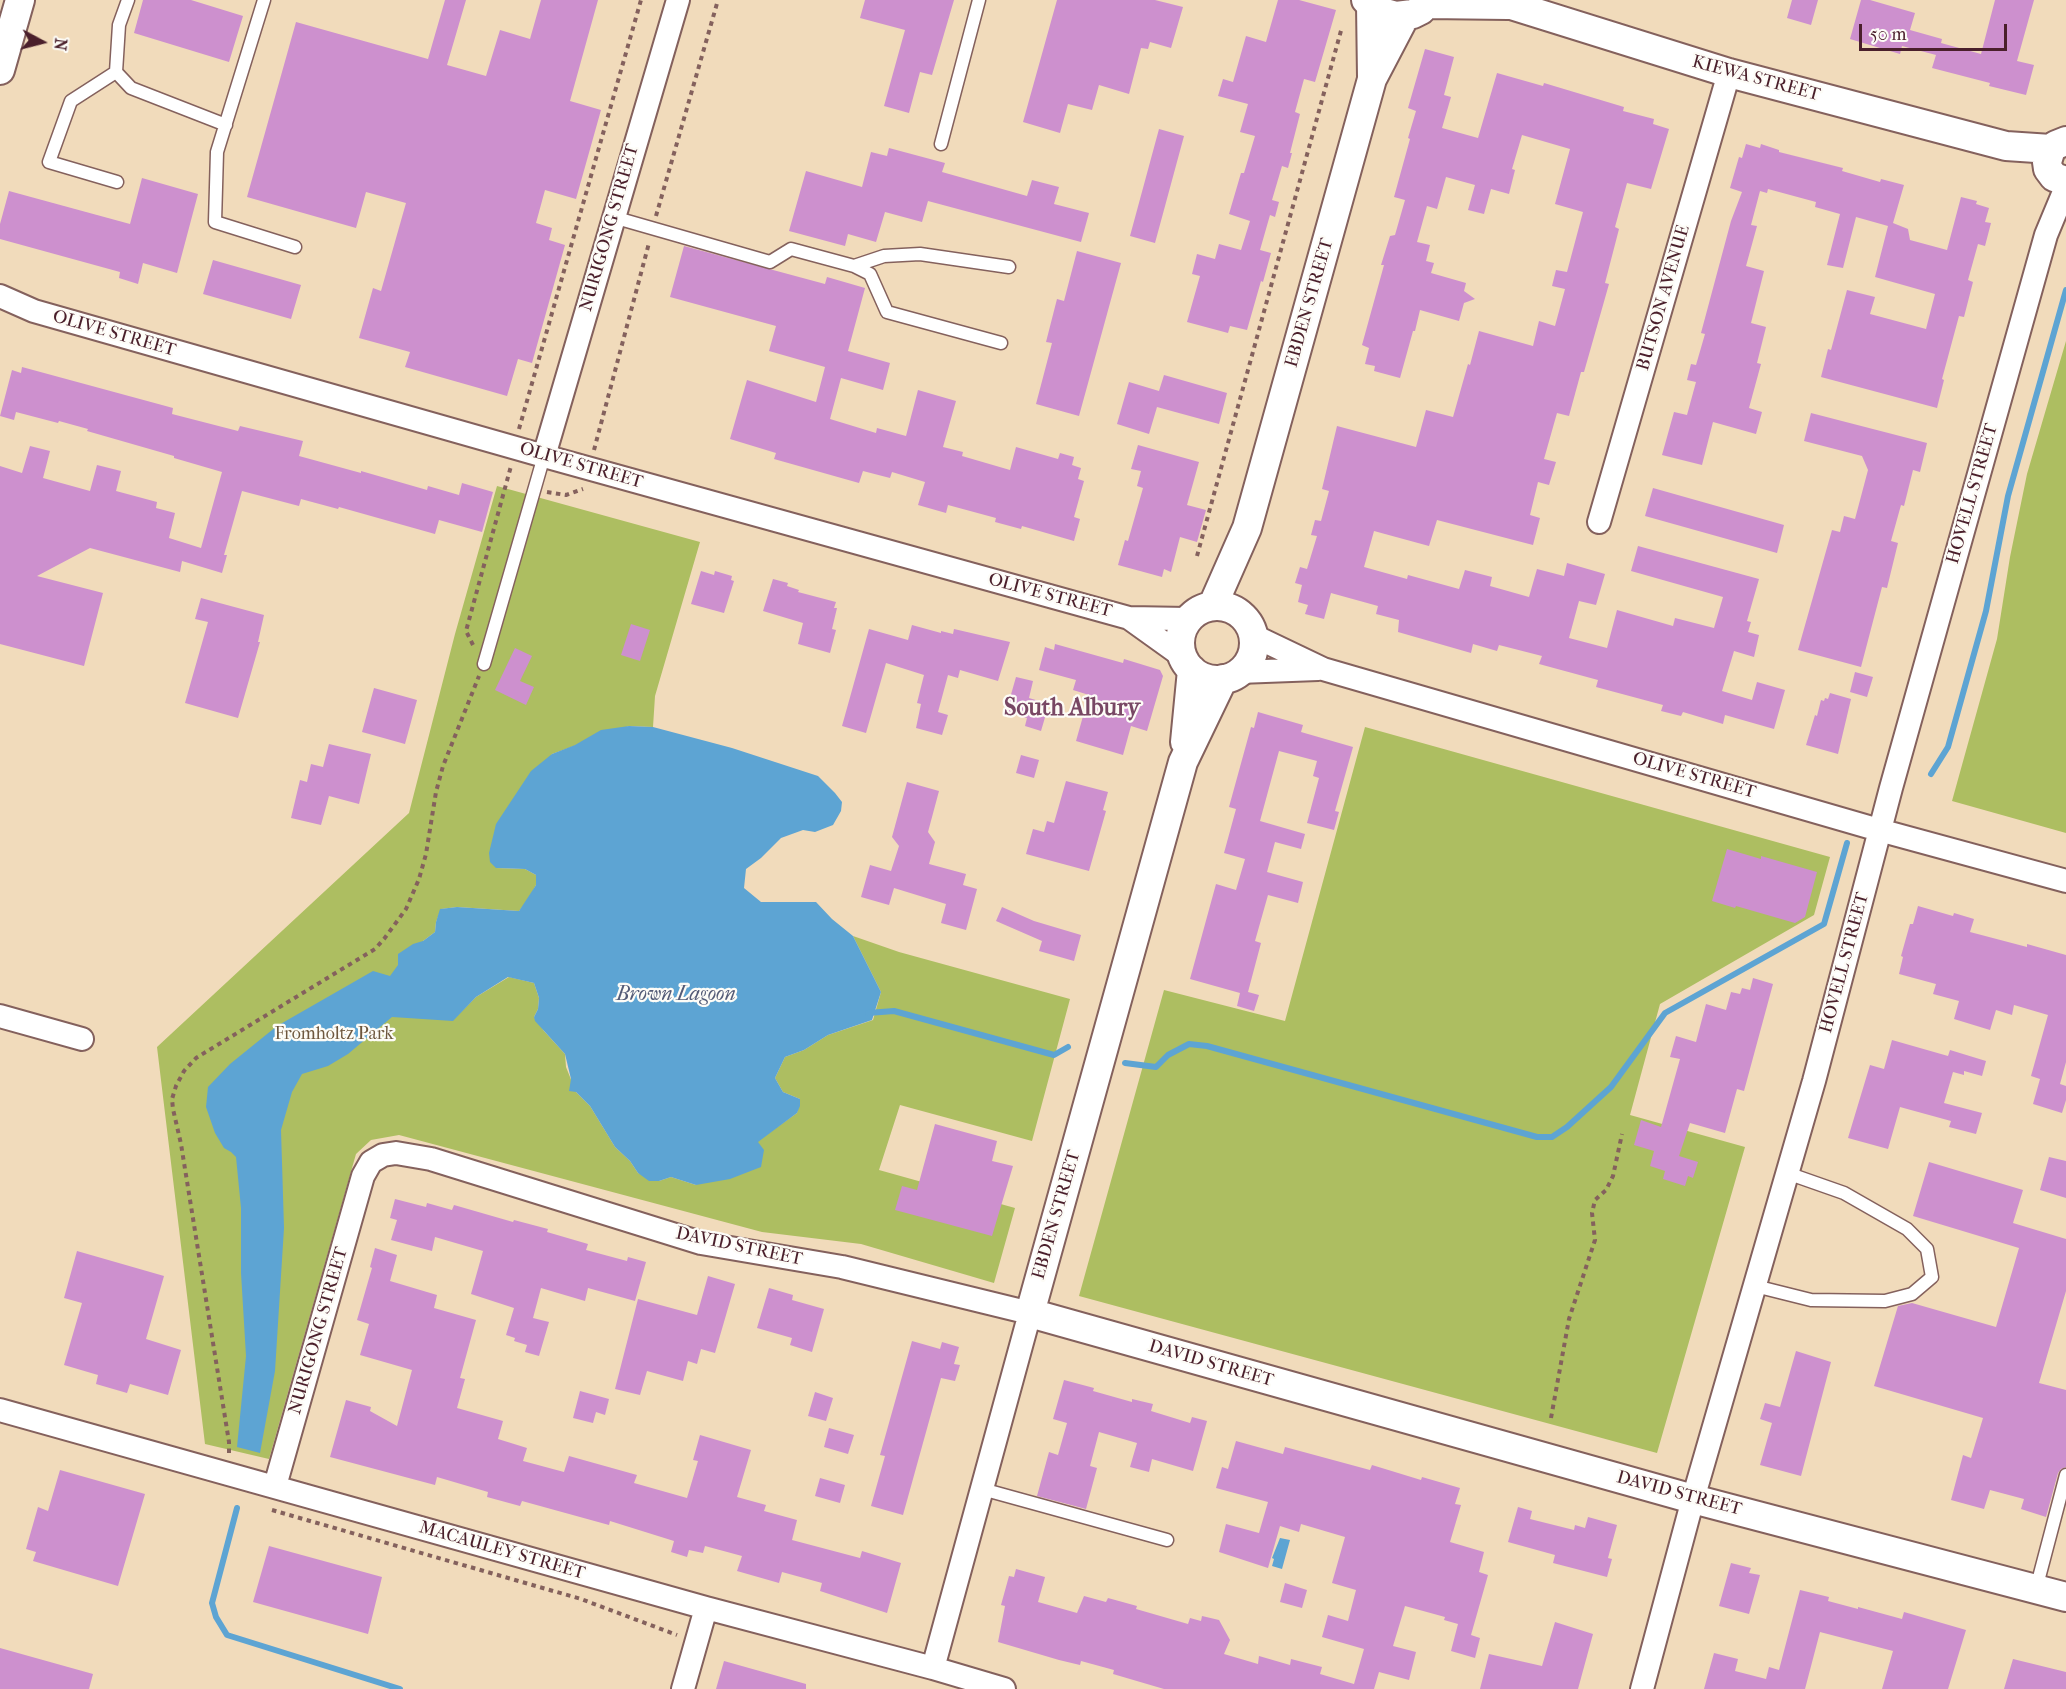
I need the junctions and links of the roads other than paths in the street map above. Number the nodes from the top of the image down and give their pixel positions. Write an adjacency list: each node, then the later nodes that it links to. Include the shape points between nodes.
1 (20, 0): 9 (street)
2 (128, 0): 10 (lane, via 119,26)
3 (264, 0): 13 (lane)
4 (678, 0): 17 (street, NURIGONG STREET)
5 (979, 0): 14 (lane)
6 (1369, 3): 8 (street, KIEWA STREET, via 1387,15); 12 (street, EBDEN STREET)
7 (1502, 3): 8 (street, KIEWA STREET); 11 (street, KIEWA STREET)
8 (1421, 7): 12 (street, EBDEN STREET)
9 (0, 70)
10 (116, 72): 13 (lane, via 131,88); 16 (lane, via 71,101 49,162)
11 (1729, 73): 15 (street, KIEWA STREET); 26 (street, BUTSON AVENUE)
12 (1372, 79): 27 (street, EBDEN STREET)
13 (226, 125): 18 (lane, via 217,152 215,222)
14 (941, 144)
15 (2060, 160): 37 (street, HOVELL STREET, via 2046,236)
16 (117, 182)
17 (613, 217): 19 (lane, via 770,262 791,249); 25 (street, NURIGONG STREET)
18 (295, 247)
19 (854, 266): 20 (lane, via 884,255 920,254); 24 (lane, via 870,274 887,312)
20 (1009, 267)
21 (0, 296): 22 (street, OLIVE STREET)
22 (34, 311): 23 (street, OLIVE STREET); 25 (street, OLIVE STREET)
23 (0, 312)
24 (1001, 343)
25 (544, 456): 29 (street, OLIVE STREET); 33 (lane)
26 (1599, 522)
27 (1247, 528): 28 (street, EBDEN STREET); 31 (street, EBDEN STREET)
28 (1213, 606): 30 (street, via 1195,612); 31 (street, via 1223,606)
29 (1129, 618): 30 (street, OLIVE STREET); 32 (street, OLIVE STREET)
30 (1188, 620): 32 (street, via 1180,637)
31 (1247, 625): 34 (street, OLIVE STREET); 35 (street, via 1254,647 1251,656)
32 (1187, 663): 35 (street, via 1206,678); 36 (street, EBDEN STREET)
33 (484, 664)
34 (1323, 669): 35 (street, OLIVE STREET); 37 (street, OLIVE STREET)
35 (1231, 676): 36 (street, EBDEN STREET)
36 (1183, 762): 44 (street, EBDEN STREET)
37 (1879, 830): 38 (street, OLIVE STREET); 41 (street, HOVELL STREET)
38 (2066, 881)
39 (0, 1016): 40 (street)
40 (82, 1039)
41 (1787, 1173): 43 (street, HOVELL STREET); 43 (lane, via 1844,1192 1907,1229 1927,1249 1932,1277 1912,1294 1885,1301 1811,1300)
42 (363, 1176): 44 (street, DAVID STREET, via 371,1162 383,1155 418,1156 701,1243 843,1267); 47 (street, NURIGONG STREET)
43 (1755, 1286): 49 (street, HOVELL STREET)
44 (1030, 1313): 48 (street, EBDEN STREET); 49 (street, DAVID STREET)
45 (0, 1410): 47 (street, MACAULEY STREET)
46 (2066, 1475): 51 (lane)
47 (275, 1486): 53 (street, MACAULEY STREET)
48 (982, 1489): 50 (lane); 54 (street, EBDEN STREET)
49 (1693, 1499): 51 (street, DAVID STREET); 57 (street, HOVELL STREET)
50 (1167, 1540)
51 (2036, 1589): 52 (street, DAVID STREET)
52 (2066, 1597)
53 (706, 1608): 54 (street, MACAULEY STREET); 55 (street)
54 (933, 1668): 56 (street, MACAULEY STREET)
55 (683, 1689)
56 (1004, 1689)
57 (1642, 1689)

